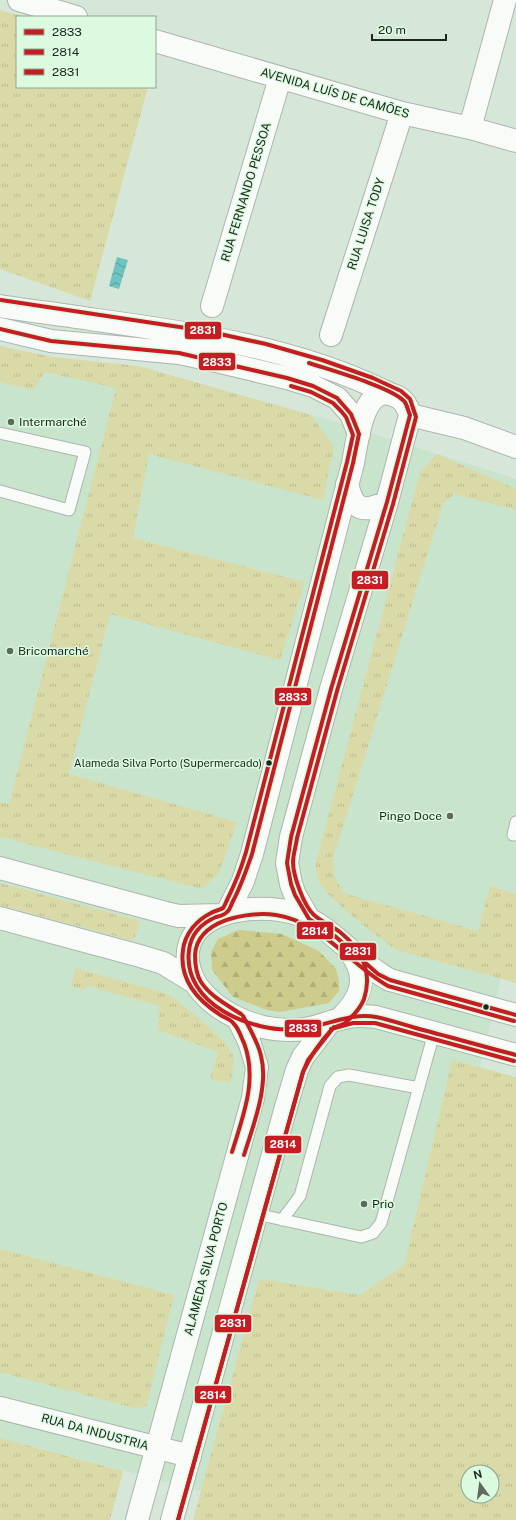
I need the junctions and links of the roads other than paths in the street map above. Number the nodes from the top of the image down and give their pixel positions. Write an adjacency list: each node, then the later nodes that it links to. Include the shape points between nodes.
1 (19, 0): 3 (main road)
2 (505, 0): 7 (main road)
3 (73, 16)
4 (156, 41): 5 (main road, AVENIDA LUÍS DE CAMÕES)
5 (280, 78): 6 (main road, AVENIDA LUÍS DE CAMÕES); 10 (main road, RUA FERNANDO PESSOA)
6 (402, 113): 7 (main road, AVENIDA LUÍS DE CAMÕES); 12 (main road, RUA LUISA TODY)
7 (470, 128): 8 (main road, AVENIDA LUÍS DE CAMÕES)
8 (516, 142)
9 (0, 306): 13 (main road, via 205,337 265,350 320,366 371,384)
10 (212, 306)
11 (0, 329): 16 (main road, via 51,341 179,353 287,378 313,386 337,398 351,414)
12 (331, 334)
13 (388, 393): 14 (main road, via 398,396 405,402); 16 (main road, via 377,396 370,402 364,412)
14 (410, 415): 17 (main road, via 464,428); 20 (main road)
15 (0, 433): 19 (lane, via 85,452 69,510)
16 (359, 434): 18 (main road)
17 (516, 447)
18 (347, 484): 20 (main road, via 355,505 370,509); 24 (main road, via 252,854 242,881)
19 (0, 492)
20 (387, 502): 26 (main road, via 290,837 287,863 291,884)
21 (516, 822): 22 (lane)
22 (513, 835)
23 (0, 868): 24 (main road, via 179,916)
24 (224, 914): 26 (main road, via 259,908 276,909); 28 (main road, via 200,928 190,946 189,968)
25 (0, 918): 28 (main road, via 151,960 172,968)
26 (309, 919): 27 (main road, via 336,937)
27 (348, 949): 29 (main road, via 378,974 390,980); 31 (main road, via 358,964 362,984 358,998 351,1008)
28 (194, 982): 30 (main road, via 212,1001)
29 (516, 1015)
30 (238, 1019): 31 (main road, via 263,1027 285,1030 306,1029); 38 (main road, ALAMEDA SILVA PORTO, via 249,1041 257,1067 253,1098)
31 (335, 1021): 32 (main road, via 361,1016 376,1017); 35 (main road, via 303,1057 297,1070)
32 (434, 1033): 33 (main road); 34 (lane)
33 (516, 1055)
34 (419, 1088): 36 (lane, via 349,1075 338,1077 330,1086 300,1196); 36 (lane, via 382,1224 373,1233 362,1237)
35 (256, 1214): 36 (lane); 39 (main road)
36 (282, 1220)
37 (0, 1408): 38 (main road, RUA DA INDUSTRIA)
38 (157, 1448): 39 (main road, RUA DA INDUSTRIA); 40 (main road, ALAMEDA SILVA PORTO)
39 (190, 1456): 41 (main road)
40 (137, 1520)
41 (172, 1520)

